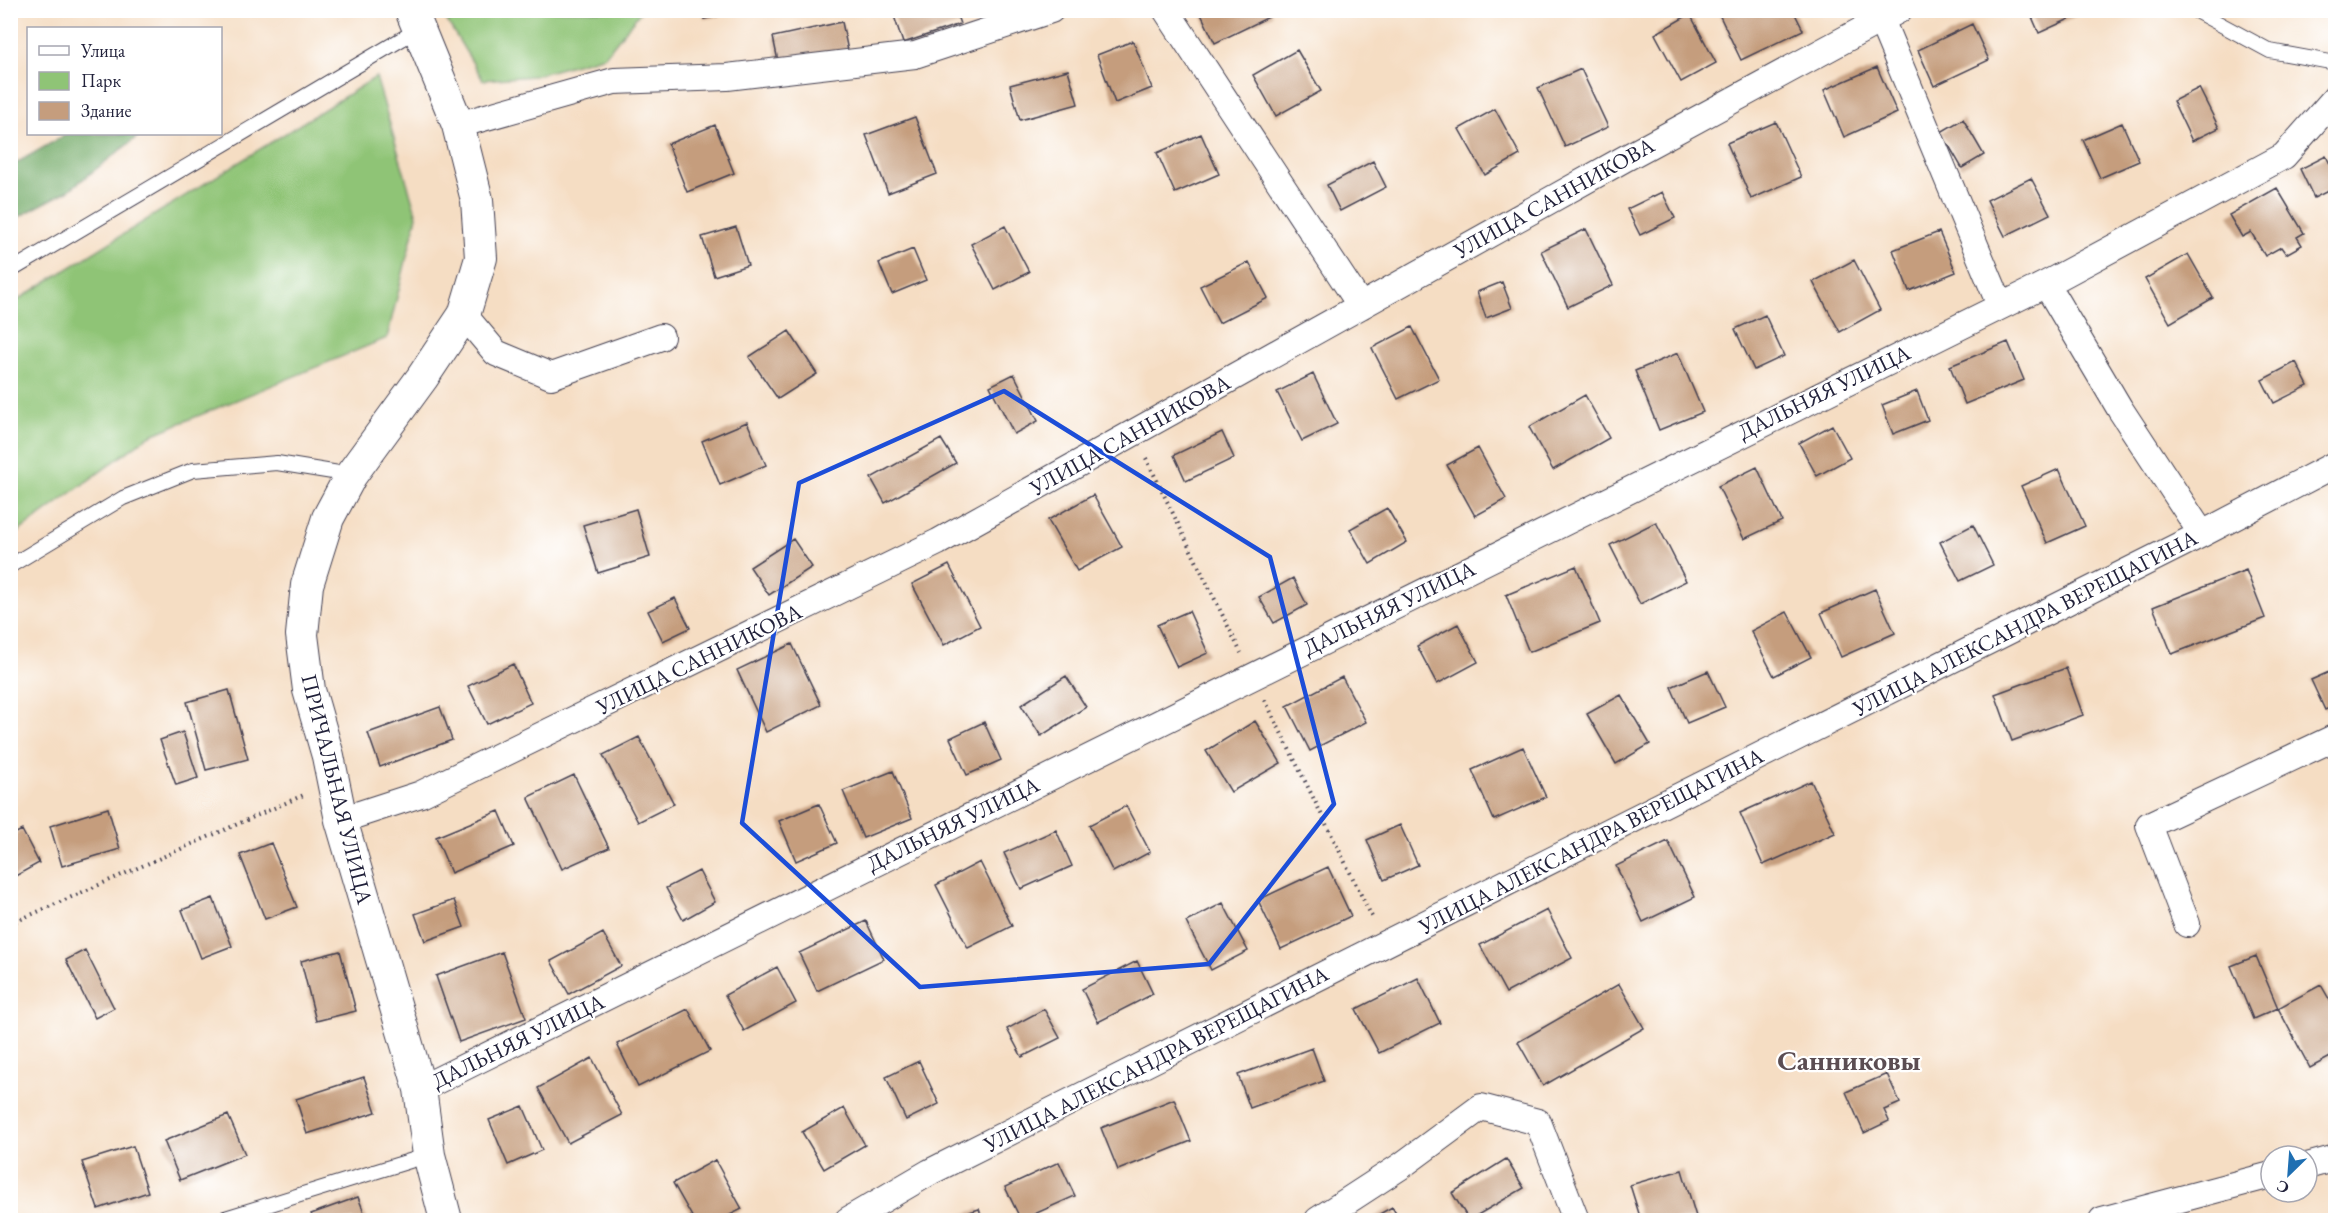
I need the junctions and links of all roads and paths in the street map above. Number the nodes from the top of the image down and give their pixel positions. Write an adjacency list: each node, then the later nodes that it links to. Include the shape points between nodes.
1 (1051, 10): 8 (street, via 915,55 727,77 614,81)
2 (1166, 10): 12 (street)
3 (2194, 10): 6 (lane, via 2270,51)
4 (1886, 13): 11 (street); 12 (street, УЛИЦА САННИКОВА)
5 (414, 20): 8 (street, ПРИЧАЛЬНАЯ УЛИЦА); 9 (lane)
6 (2336, 63)
7 (2336, 97): 10 (street, ДАЛЬНЯЯ УЛИЦА, via 2284,156)
8 (458, 125): 13 (street, ПРИЧАЛЬНАЯ УЛИЦА, via 477,200 481,258)
9 (10, 271)
10 (2046, 284): 11 (street, ДАЛЬНЯЯ УЛИЦА); 17 (street, via 2120,409)
11 (2000, 304): 24 (street, ДАЛЬНЯЯ УЛИЦА)
12 (1361, 306): 21 (street, УЛИЦА САННИКОВА, via 938,542 421,794)
13 (464, 315): 14 (street, via 496,353 551,376); 16 (street, ПРИЧАЛЬНАЯ УЛИЦА)
14 (661, 337)
15 (2336, 464): 17 (street, УЛИЦА АЛЕКСАНДРА ВЕРЕЩАГИНА)
16 (351, 475): 18 (lane, via 277,463 193,470 123,498); 20 (street, ПРИЧАЛЬНАЯ УЛИЦА, via 328,518 307,585 302,635 309,690)
17 (2202, 534): 31 (street, УЛИЦА АЛЕКСАНДРА ВЕРЕЩАГИНА, via 930,1172)
18 (10, 566)
19 (2336, 737): 23 (street, via 2149,825)
20 (333, 782): 21 (street, ПРИЧАЛЬНАЯ УЛИЦА); 22 (path)
21 (341, 820): 24 (street, ПРИЧАЛЬНАЯ УЛИЦА)
22 (10, 924)
23 (2187, 924)
24 (420, 1089): 25 (street, ПРИЧАЛЬНАЯ УЛИЦА)
25 (429, 1155): 29 (lane); 30 (street, ПРИЧАЛЬНАЯ УЛИЦА)
26 (2336, 1158): 27 (street)
27 (2319, 1163)
28 (2259, 1178): 34 (street)
29 (219, 1221)
30 (446, 1221)
31 (848, 1221)
32 (1318, 1221): 33 (street, via 1481,1107 1538,1122)
33 (1576, 1221)
34 (2102, 1221)

